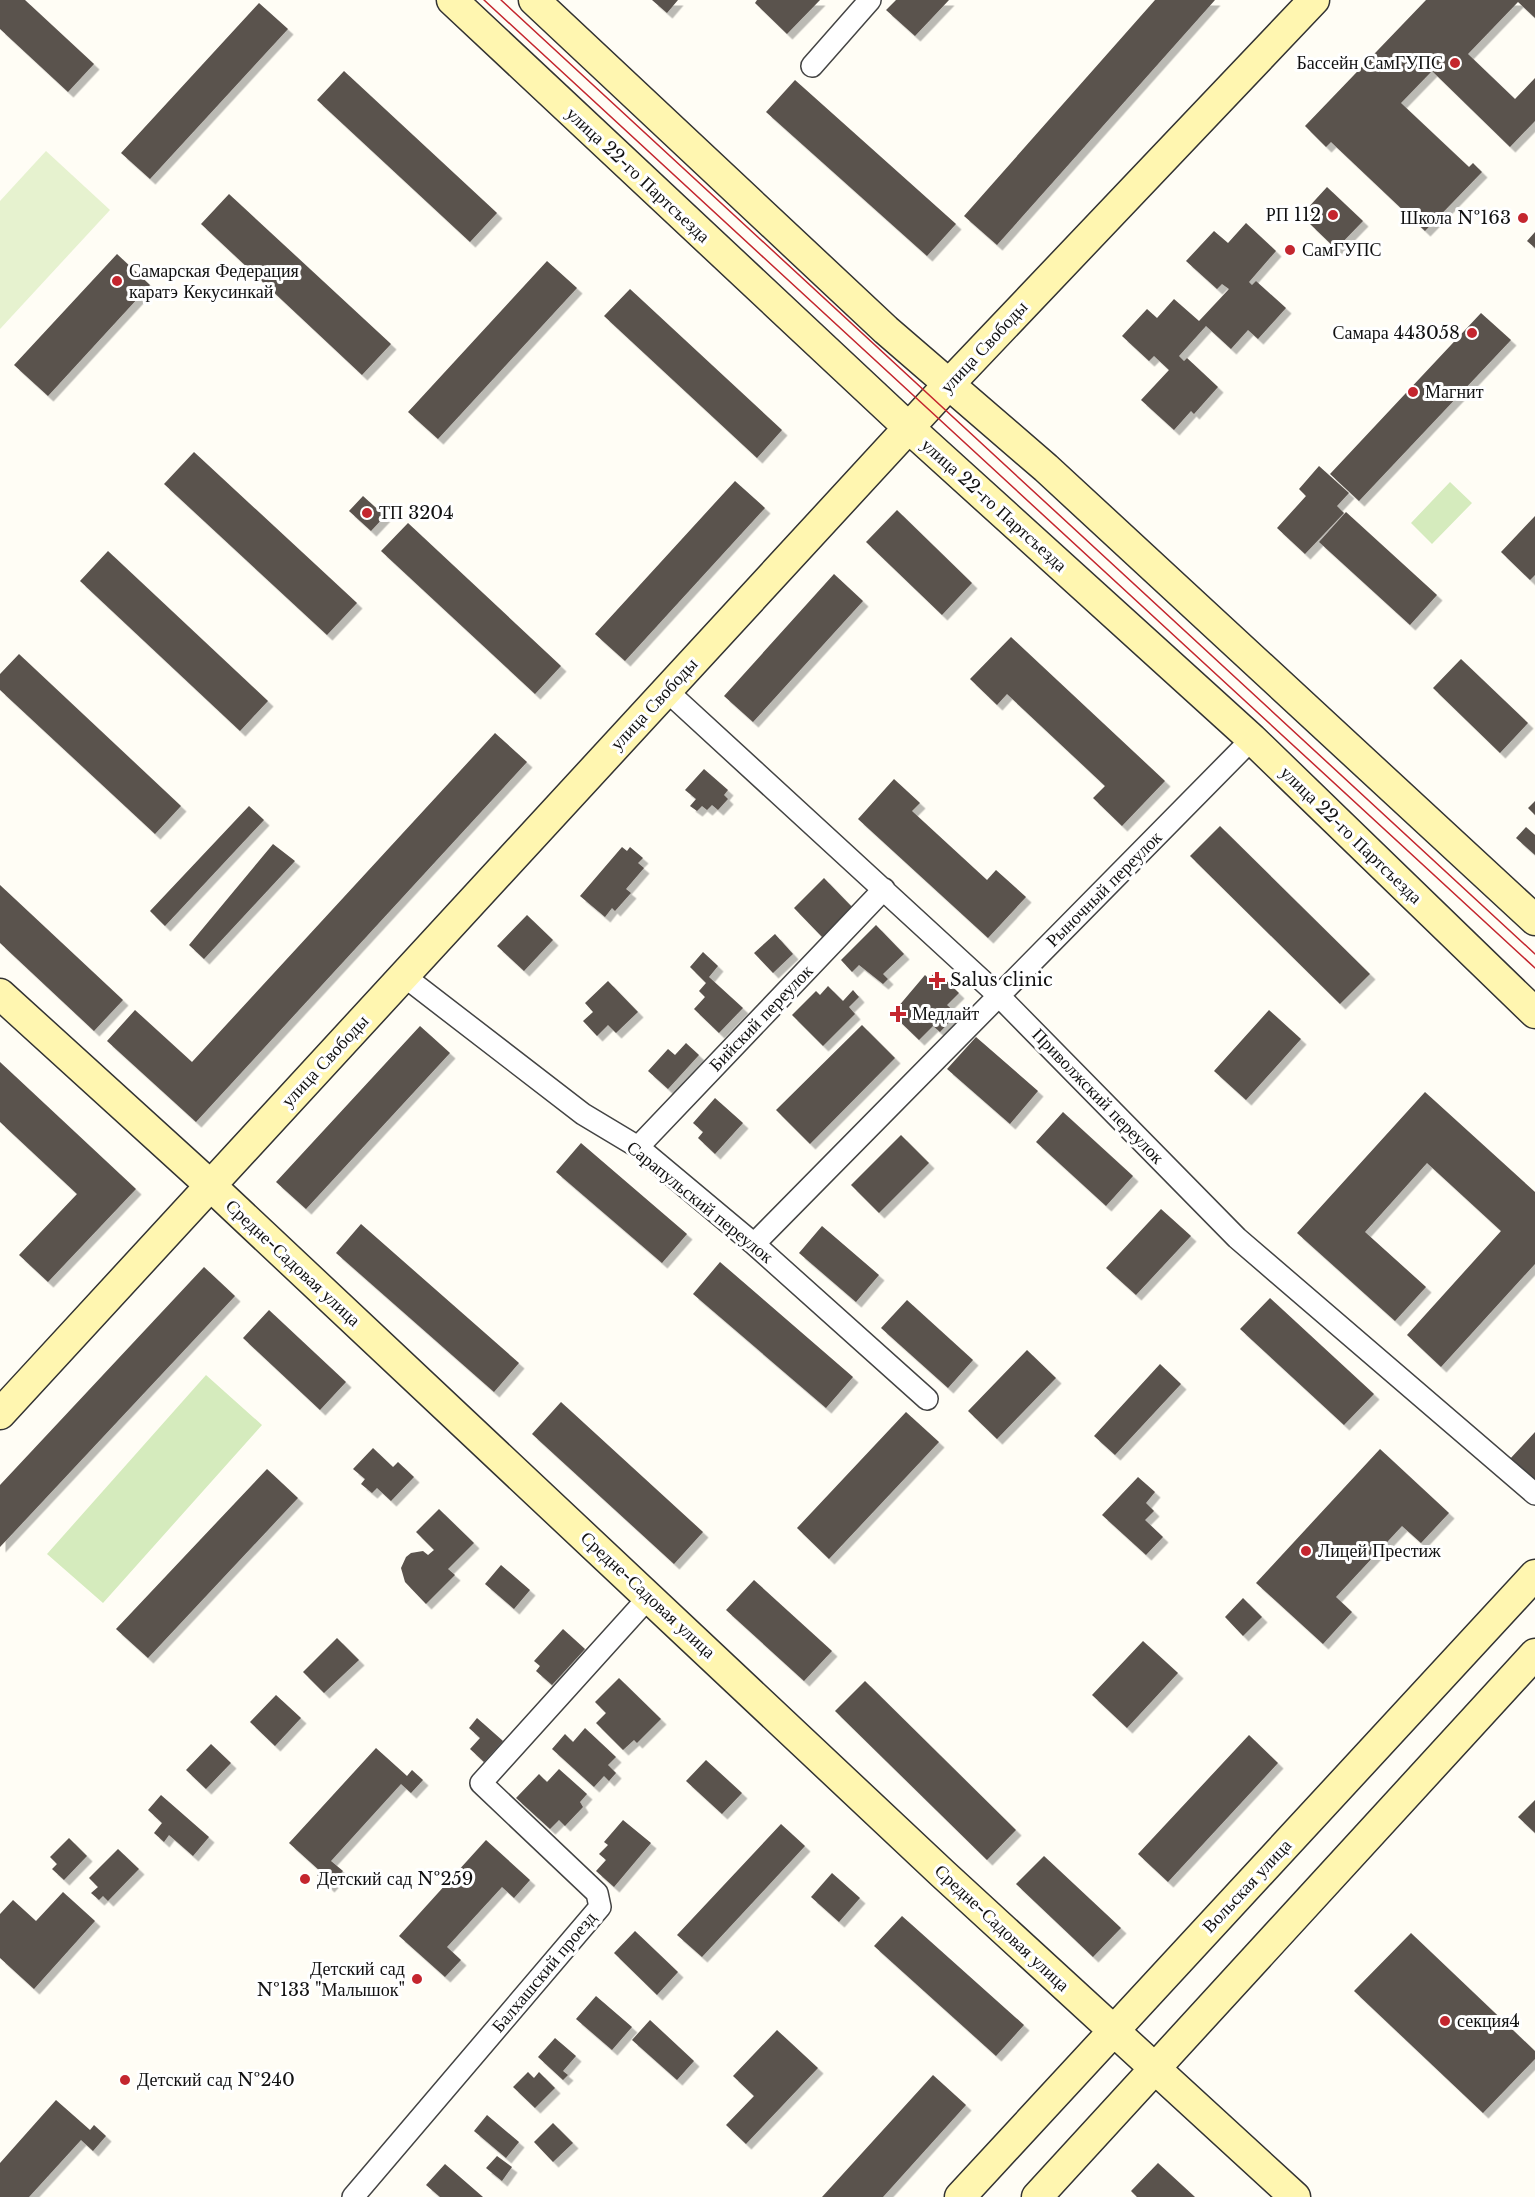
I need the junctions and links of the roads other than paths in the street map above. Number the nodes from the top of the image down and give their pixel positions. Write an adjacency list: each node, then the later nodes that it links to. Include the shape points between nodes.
1 (452, 0): 7 (main road, улица 22-го Партсъезда)
2 (534, 0): 6 (main road, via 886,330)
3 (870, 0): 5 (street)
4 (1314, 0): 6 (main road, улица Свободы)
5 (812, 66)
6 (949, 384): 7 (main road, улица Свободы); 11 (main road, via 1154,566)
7 (909, 428): 8 (main road, улица Свободы); 9 (main road, улица 22-го Партсъезда)
8 (667, 690): 10 (street, Приволжский переулок); 12 (main road, улица Свободы)
9 (1252, 739): 14 (street, Рыночный переулок); 15 (main road, улица 22-го Партсъезда)
10 (884, 889): 14 (street, Приволжский переулок); 16 (street, Бийский переулок)
11 (1535, 920)
12 (404, 976): 16 (street, Сарапульский переулок, via 583,1114); 17 (main road, улица Свободы)
13 (0, 994): 17 (main road, Средне-Садовая улица)
14 (999, 996): 18 (street, Рыночный переулок); 21 (street, Приволжский переулок, via 1237,1238)
15 (1535, 1013)
16 (638, 1147): 18 (street, Сарапульский переулок)
17 (210, 1185): 20 (main road, улица Свободы); 23 (main road, Средне-Садовая улица)
18 (754, 1244): 19 (street, Сарапульский переулок)
19 (927, 1399)
20 (0, 1414)
21 (1535, 1494)
22 (1535, 1575): 25 (main road, Вольская улица)
23 (649, 1597): 25 (main road, Средне-Садовая улица); 27 (street, Балхашский проезд, via 480,1783 597,1893 600,1907)
24 (1535, 1654): 26 (main road)
25 (1114, 2031): 26 (main road, Средне-Садовая улица); 28 (main road, Вольская улица)
26 (1155, 2067): 29 (main road); 30 (main road, Средне-Садовая улица)
27 (353, 2197)
28 (960, 2197)
29 (1037, 2197)
30 (1295, 2197)

